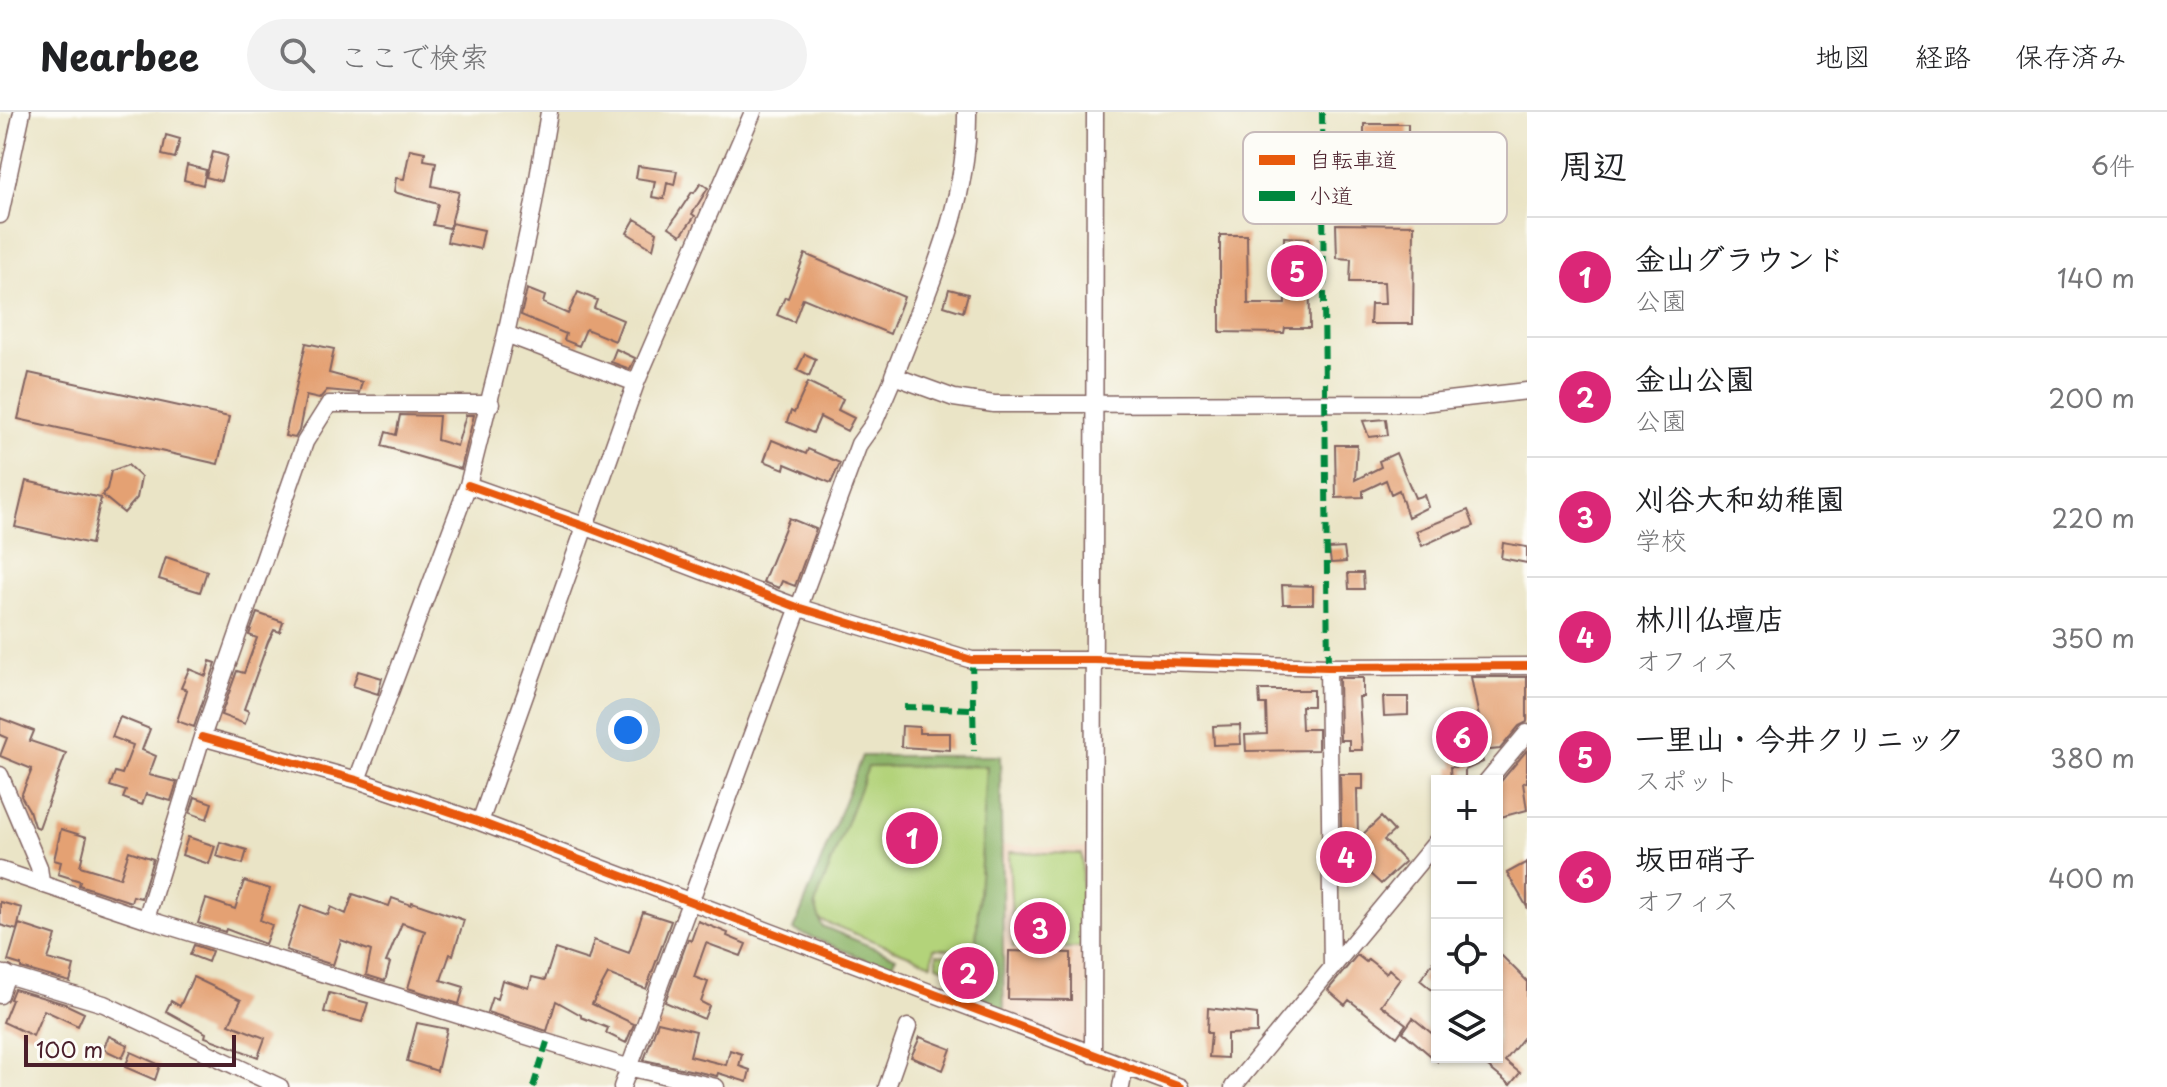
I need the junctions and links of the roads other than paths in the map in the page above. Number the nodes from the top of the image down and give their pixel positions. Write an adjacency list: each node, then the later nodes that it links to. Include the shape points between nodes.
1 (22, 112): 6 (street)
2 (549, 112): 7 (street)
3 (753, 112): 9 (street)
4 (967, 112): 8 (street, via 966,163 955,214)
5 (1095, 112): 12 (street)
6 (0, 215)
7 (506, 334): 9 (street); 11 (street)
8 (894, 376): 12 (street, via 954,398 994,404); 15 (street, via 859,444)
9 (636, 383): 14 (street)
10 (1527, 391): 12 (street, via 1422,403)
11 (491, 404): 13 (street); 20 (street, via 329,404 305,442)
12 (1095, 404): 16 (street)
13 (468, 485): 14 (street); 23 (street)
14 (584, 526): 15 (street); 24 (street)
15 (797, 607): 16 (street, via 972,660); 28 (street)
16 (1095, 660): 18 (street); 34 (street)
17 (1527, 666): 18 (street)
18 (1328, 667): 30 (street)
19 (1527, 733): 21 (street)
20 (202, 737): 23 (street); 29 (street)
21 (1492, 775)
22 (0, 776): 27 (street)
23 (357, 780): 24 (street)
24 (480, 822): 28 (street)
25 (1432, 847): 30 (street)
26 (0, 870): 27 (street)
27 (41, 882): 29 (street)
28 (692, 901): 34 (street); 36 (street)
29 (146, 919): 36 (street)
30 (1332, 968): 43 (street)
31 (4, 974): 32 (street); 37 (street, via 104,1004)
32 (0, 995)
33 (908, 1027): 40 (street)
34 (1093, 1055): 35 (street)
35 (1125, 1066): 41 (street); 42 (street)
36 (627, 1067): 38 (street); 39 (street)
37 (280, 1087)
38 (622, 1087)
39 (716, 1087)
40 (887, 1087)
41 (1121, 1087)
42 (1180, 1087)
43 (1233, 1087)

